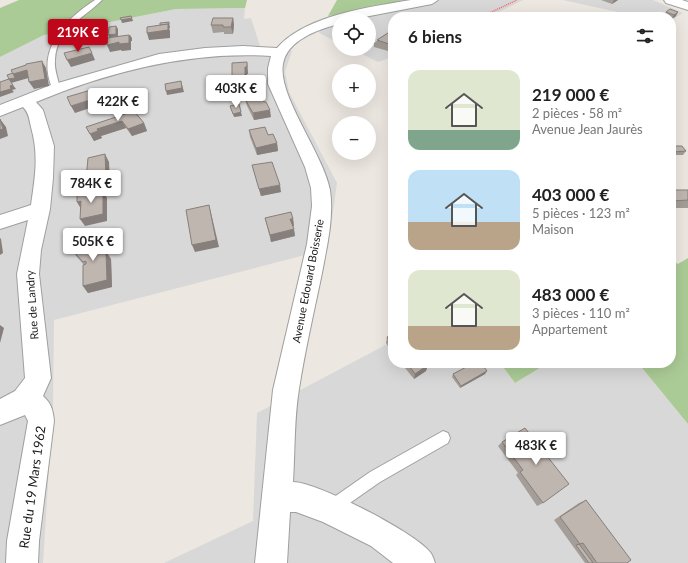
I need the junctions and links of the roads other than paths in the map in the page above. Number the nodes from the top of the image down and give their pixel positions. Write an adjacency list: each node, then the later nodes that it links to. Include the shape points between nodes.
1 (99, 0): 6 (lane, via 72,20 57,42 51,60)
2 (432, 0): 5 (street, via 332,21 298,36)
3 (670, 0): 4 (street)
4 (688, 6)
5 (279, 52): 6 (street, via 243,50 181,54); 14 (street, Avenue Edouard Boisserie, via 274,72 276,84 314,167 322,206 317,244 286,390)
6 (56, 88): 7 (street)
7 (25, 100): 8 (street); 9 (street, Rue de Landry, via 34,110 45,146)
8 (0, 111)
9 (40, 209): 10 (street); 11 (street, Rue de Landry, via 28,274 38,378)
10 (0, 222)
11 (27, 399): 12 (street); 16 (street, Rue du 19 Mars 1962, via 40,411 41,421)
12 (0, 412)
13 (444, 438): 15 (lane, via 375,476)
14 (276, 497): 15 (street, via 296,497); 17 (street, Avenue Edouard Boisserie)
15 (330, 509): 18 (street, via 382,535)
16 (22, 563)
17 (271, 563)
18 (419, 563)

